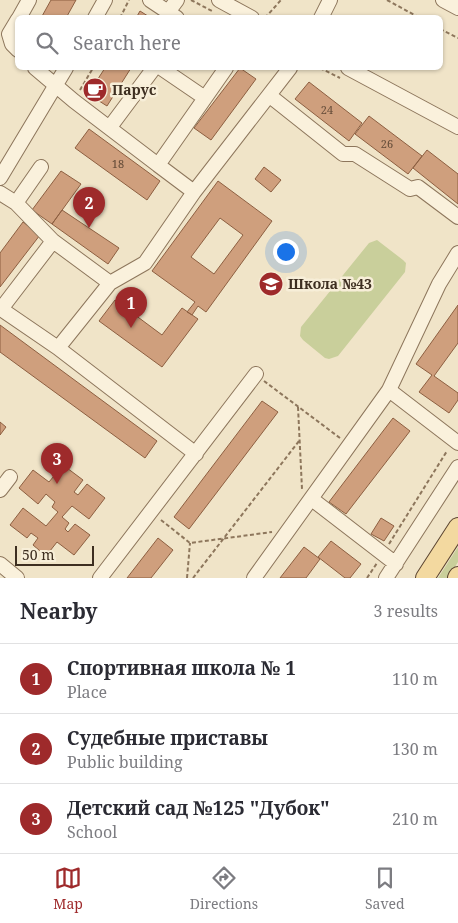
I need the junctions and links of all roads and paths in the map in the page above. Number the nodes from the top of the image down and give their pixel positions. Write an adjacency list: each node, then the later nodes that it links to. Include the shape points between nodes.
1 (29, 0): 13 (street)
2 (105, 0): 14 (street)
3 (129, 0): 15 (path)
4 (150, 0): 16 (street)
5 (177, 0): 16 (street)
6 (191, 0): 11 (path)
7 (281, 0): 18 (path)
8 (330, 0): 19 (street)
9 (387, 0): 20 (path)
10 (443, 0): 12 (street)
11 (218, 7): 17 (street)
12 (458, 8)
13 (20, 15)
14 (97, 15)
15 (122, 15)
16 (173, 15)
17 (243, 15)
18 (268, 15)
19 (322, 15)
20 (414, 15)
21 (15, 23): 24 (street, via 9,34)
22 (443, 30): 23 (path)
23 (458, 38)
24 (15, 47)
25 (37, 70): 33 (street)
26 (65, 70): 33 (street)
27 (92, 70): 36 (path)
28 (153, 70): 38 (street)
29 (164, 70): 35 (street)
30 (225, 70): 35 (street)
31 (289, 70): 34 (street)
32 (352, 70): 37 (street)
33 (56, 85): 36 (street); 41 (street)
34 (270, 96): 42 (street); 45 (street, via 344,154 355,154 410,189 418,188)
35 (205, 98): 39 (street)
36 (74, 101): 38 (street)
37 (458, 126)
38 (110, 127): 39 (street)
39 (158, 165): 42 (street)
40 (41, 167): 44 (street)
41 (0, 178)
42 (194, 192): 48 (street, via 145,263)
43 (0, 193): 44 (street)
44 (16, 203): 46 (street)
45 (458, 217)
46 (53, 241): 48 (street); 49 (street, via 1,309)
47 (458, 253): 51 (street, via 439,284)
48 (110, 283): 49 (street)
49 (58, 348): 56 (street)
50 (256, 374): 52 (path); 56 (street)
51 (389, 390): 54 (street); 55 (street)
52 (298, 406): 53 (path); 55 (path)
53 (299, 441): 60 (path, via 301,488); 64 (path)
54 (456, 441): 66 (path)
55 (350, 446): 60 (street)
56 (196, 454): 61 (street)
57 (458, 467): 68 (street)
58 (10, 477): 59 (street)
59 (0, 490)
60 (312, 500): 63 (street); 66 (street)
61 (151, 512): 65 (path); 70 (street)
62 (458, 527): 76 (main road)
63 (290, 530): 64 (path); 73 (street)
64 (224, 538): 65 (path); 72 (path)
65 (190, 543): 71 (path)
66 (383, 554): 68 (street); 74 (path)
67 (0, 564): 69 (street)
68 (396, 564): 75 (street)
69 (17, 578)
70 (100, 578)
71 (187, 578)
72 (193, 578)
73 (254, 578)
74 (367, 578)
75 (386, 578)
76 (425, 578)

